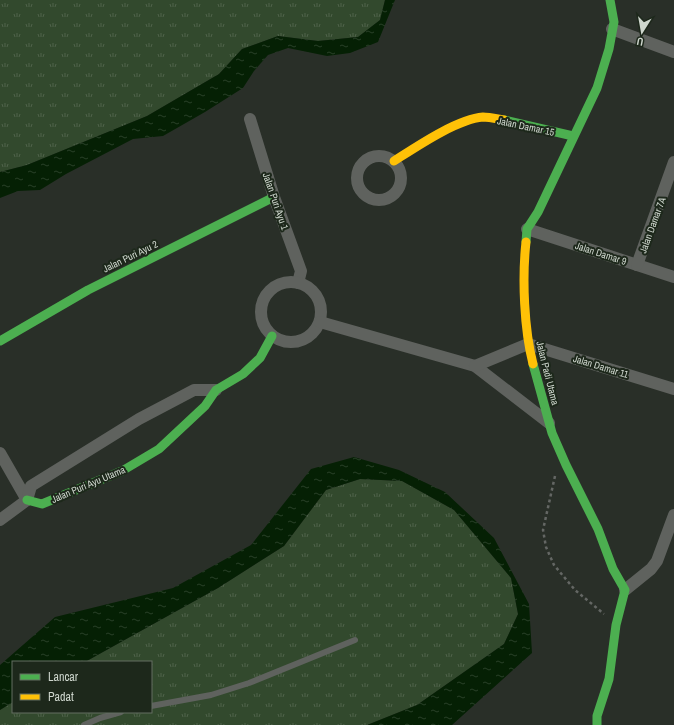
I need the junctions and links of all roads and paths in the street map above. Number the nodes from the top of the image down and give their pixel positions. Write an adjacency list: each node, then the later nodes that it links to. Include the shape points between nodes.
1 (610, 0): 2 (street, Jalan Padi Utama, via 614,22)
2 (612, 29): 3 (street); 5 (street, Jalan Padi Utama, via 609,49 597,88)
3 (674, 52)
4 (250, 119): 8 (street, Jalan Puri Ayu 1)
5 (573, 136): 6 (street, Jalan Damar 15, via 484,117 462,122); 9 (street, Jalan Padi Utama, via 538,212)
6 (394, 161)
7 (674, 162): 10 (street, Jalan Damar 7A)
8 (274, 197): 12 (street, Jalan Puri Ayu 1, via 301,271); 15 (street, Jalan Puri Ayu 2, via 88,290)
9 (527, 229): 10 (street, Jalan Damar 9); 16 (street, Jalan Padi Utama, via 524,279)
10 (637, 265): 11 (street, Jalan Damar 9)
11 (674, 277)
12 (298, 283): 13 (street, via 312,291 321,304); 14 (street, via 288,282 276,286 267,293 262,303 261,316)
13 (320, 322): 14 (street, via 309,338 301,341 285,342); 17 (street)
14 (272, 336): 19 (street, Jalan Puri Ayu Utama, via 260,358 243,374)
15 (0, 341)
16 (528, 344): 17 (street); 18 (street, Jalan Damar 11); 20 (street, Jalan Padi Utama)
17 (475, 366): 20 (street)
18 (674, 389)
19 (216, 390): 23 (street, via 194,390 139,419 31,486); 23 (street, Jalan Puri Ayu Utama, via 205,406 159,449 122,471 42,504)
20 (549, 423): 26 (street, Jalan Padi Utama, via 598,529 613,569)
21 (0, 453): 23 (street)
22 (556, 473): 27 (path, via 542,530 546,547 554,565 575,590)
23 (27, 500): 25 (street)
24 (674, 515): 26 (street, via 657,561)
25 (0, 520)
26 (625, 590): 27 (street)
27 (616, 625): 32 (street, via 609,679 597,716)
28 (355, 640): 29 (lane, via 249,683 211,695)
29 (152, 706)
30 (117, 713): 31 (lane)
31 (84, 725)
32 (597, 725)

